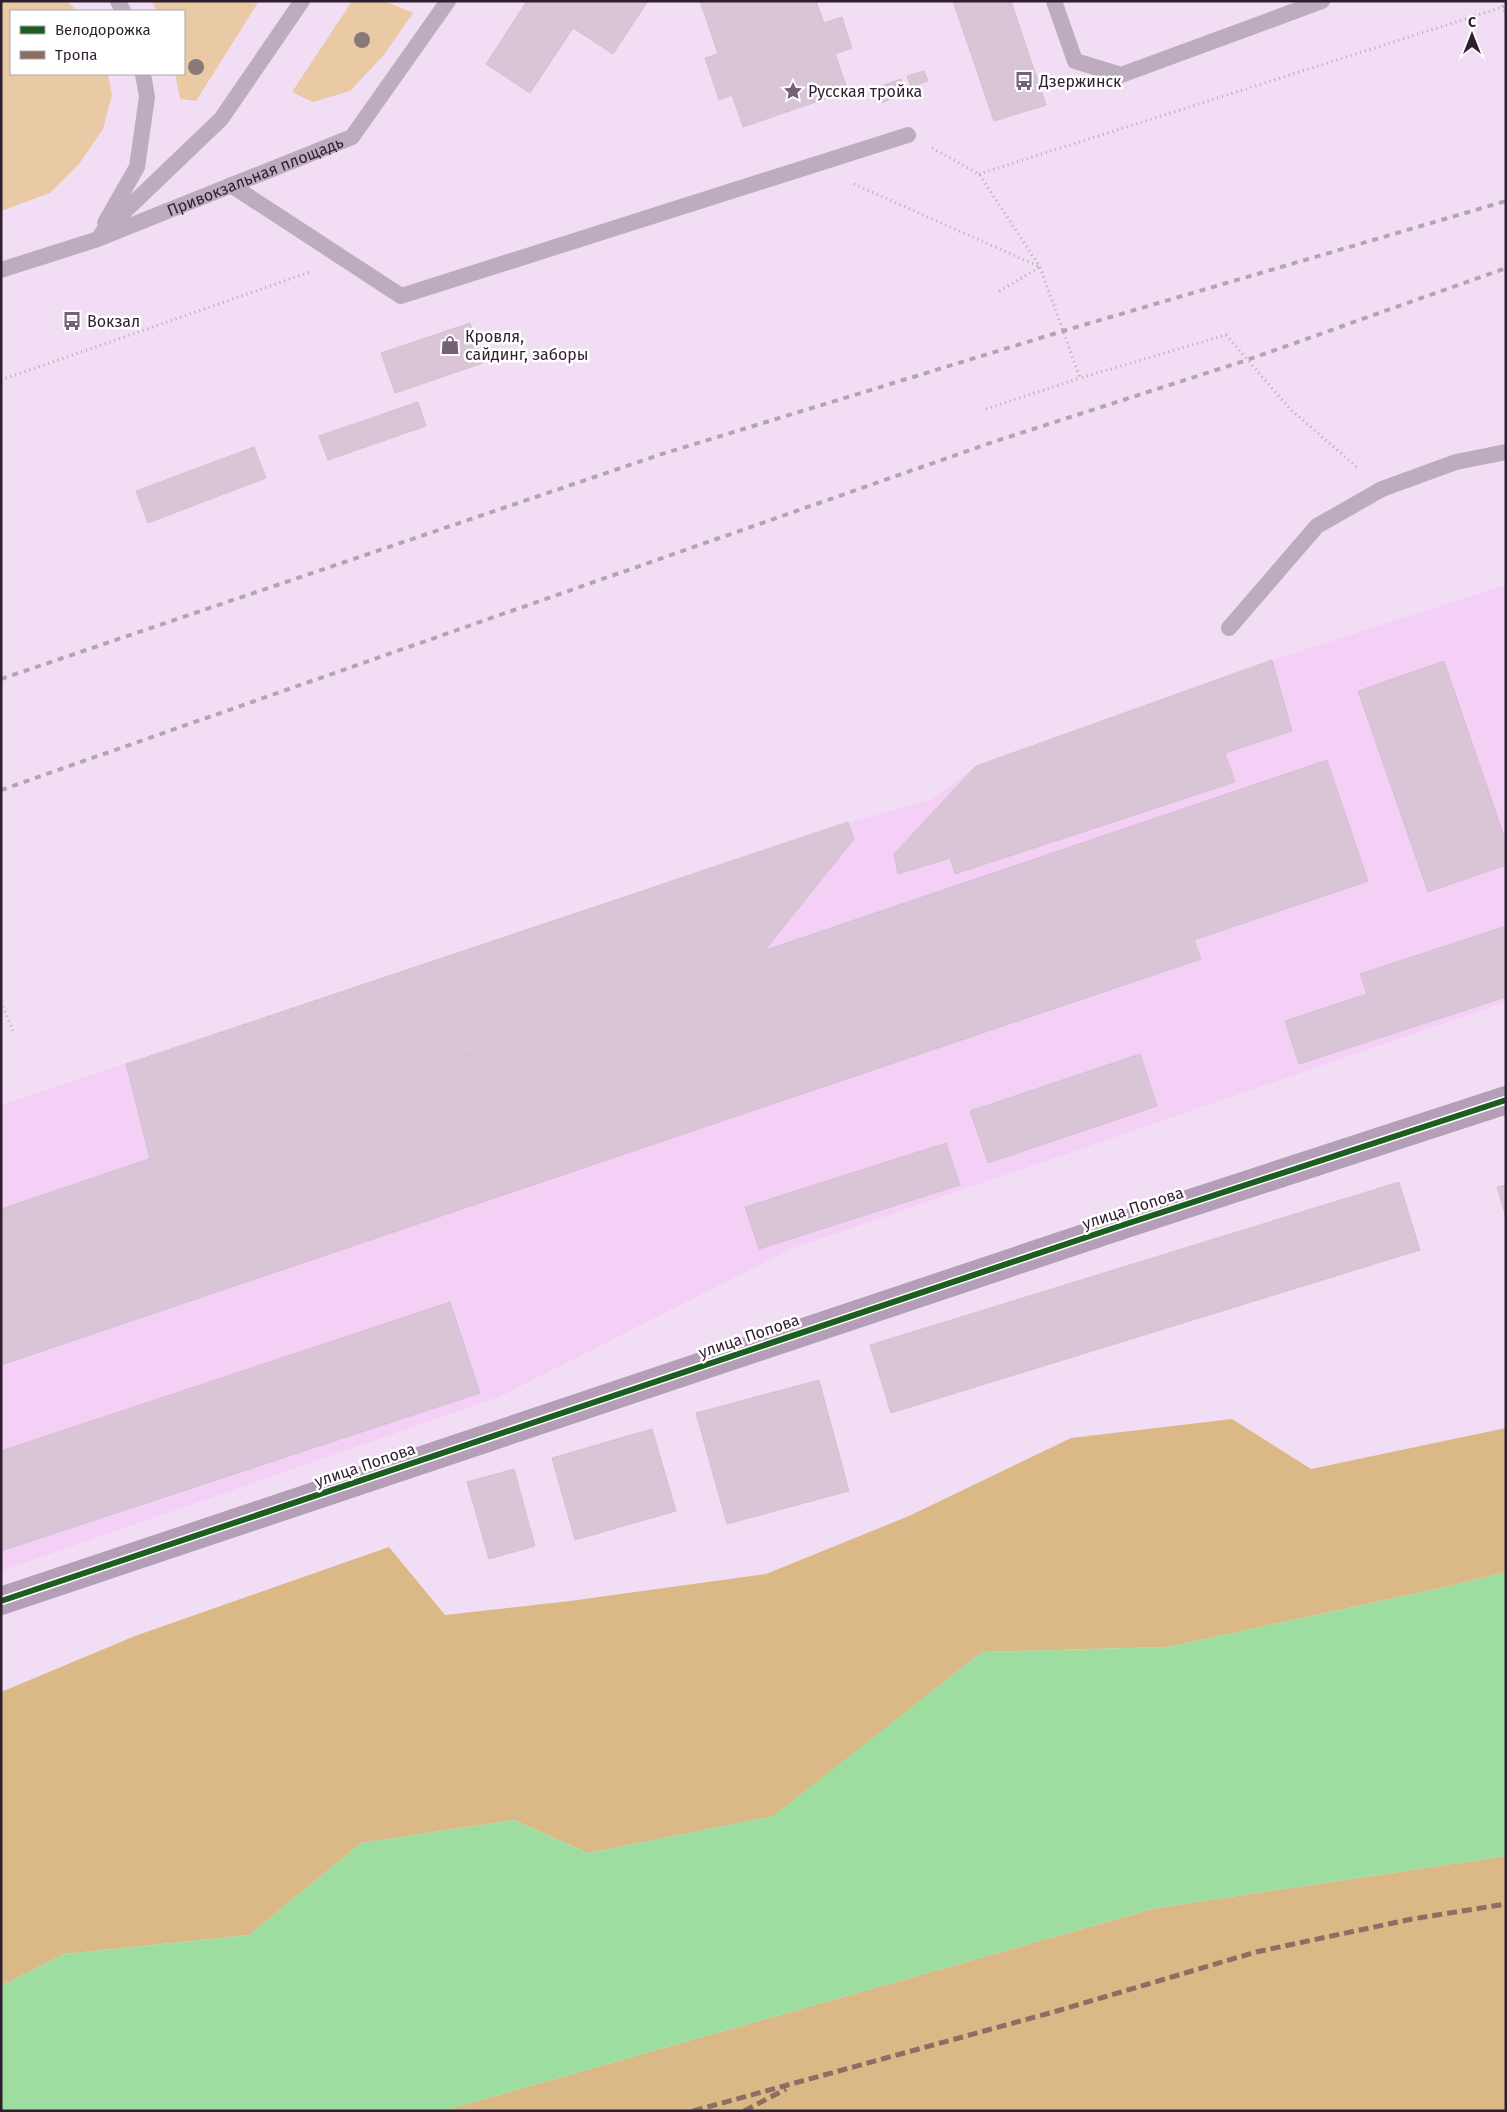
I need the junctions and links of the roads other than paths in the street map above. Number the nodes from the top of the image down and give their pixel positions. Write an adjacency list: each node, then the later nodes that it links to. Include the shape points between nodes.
1 (302, 1): 8 (lane, via 221,119)
2 (448, 1): 7 (lane, Привокзальная площадь, via 352,137)
3 (1054, 1): 4 (lane, via 1075,61 1121,74)
4 (1322, 1)
5 (143, 75): 8 (lane, via 147,97 137,167)
6 (908, 135): 7 (lane, via 401,296)
7 (231, 185): 8 (lane, Привокзальная площадь)
8 (95, 240): 9 (lane, Привокзальная площадь)
9 (1, 270)
10 (1506, 452): 11 (lane, via 1456,462 1382,489 1317,526)
11 (1229, 628)
12 (1506, 1100): 13 (street, улица Попова)
13 (1, 1601)

